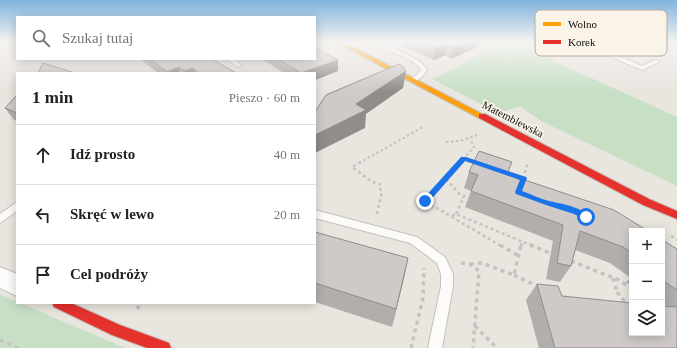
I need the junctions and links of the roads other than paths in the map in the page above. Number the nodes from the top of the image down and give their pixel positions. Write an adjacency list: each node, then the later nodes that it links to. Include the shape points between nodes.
1 (370, 58): 7 (street, Matemblewska)
2 (409, 58): 7 (lane, via 420,63 424,69 421,75)
3 (618, 58): 5 (lane, via 642,68)
4 (231, 60): 6 (lane)
5 (656, 62)
6 (239, 66)
7 (412, 80): 10 (street, Matemblewska, via 646,202)
8 (16, 207): 11 (lane)
9 (316, 214): 16 (lane, via 413,240 441,260 447,274 447,286)
10 (677, 215)
11 (0, 218)
12 (0, 277): 13 (street)
13 (16, 285)
14 (60, 304): 15 (street)
15 (164, 348)
16 (435, 348)

